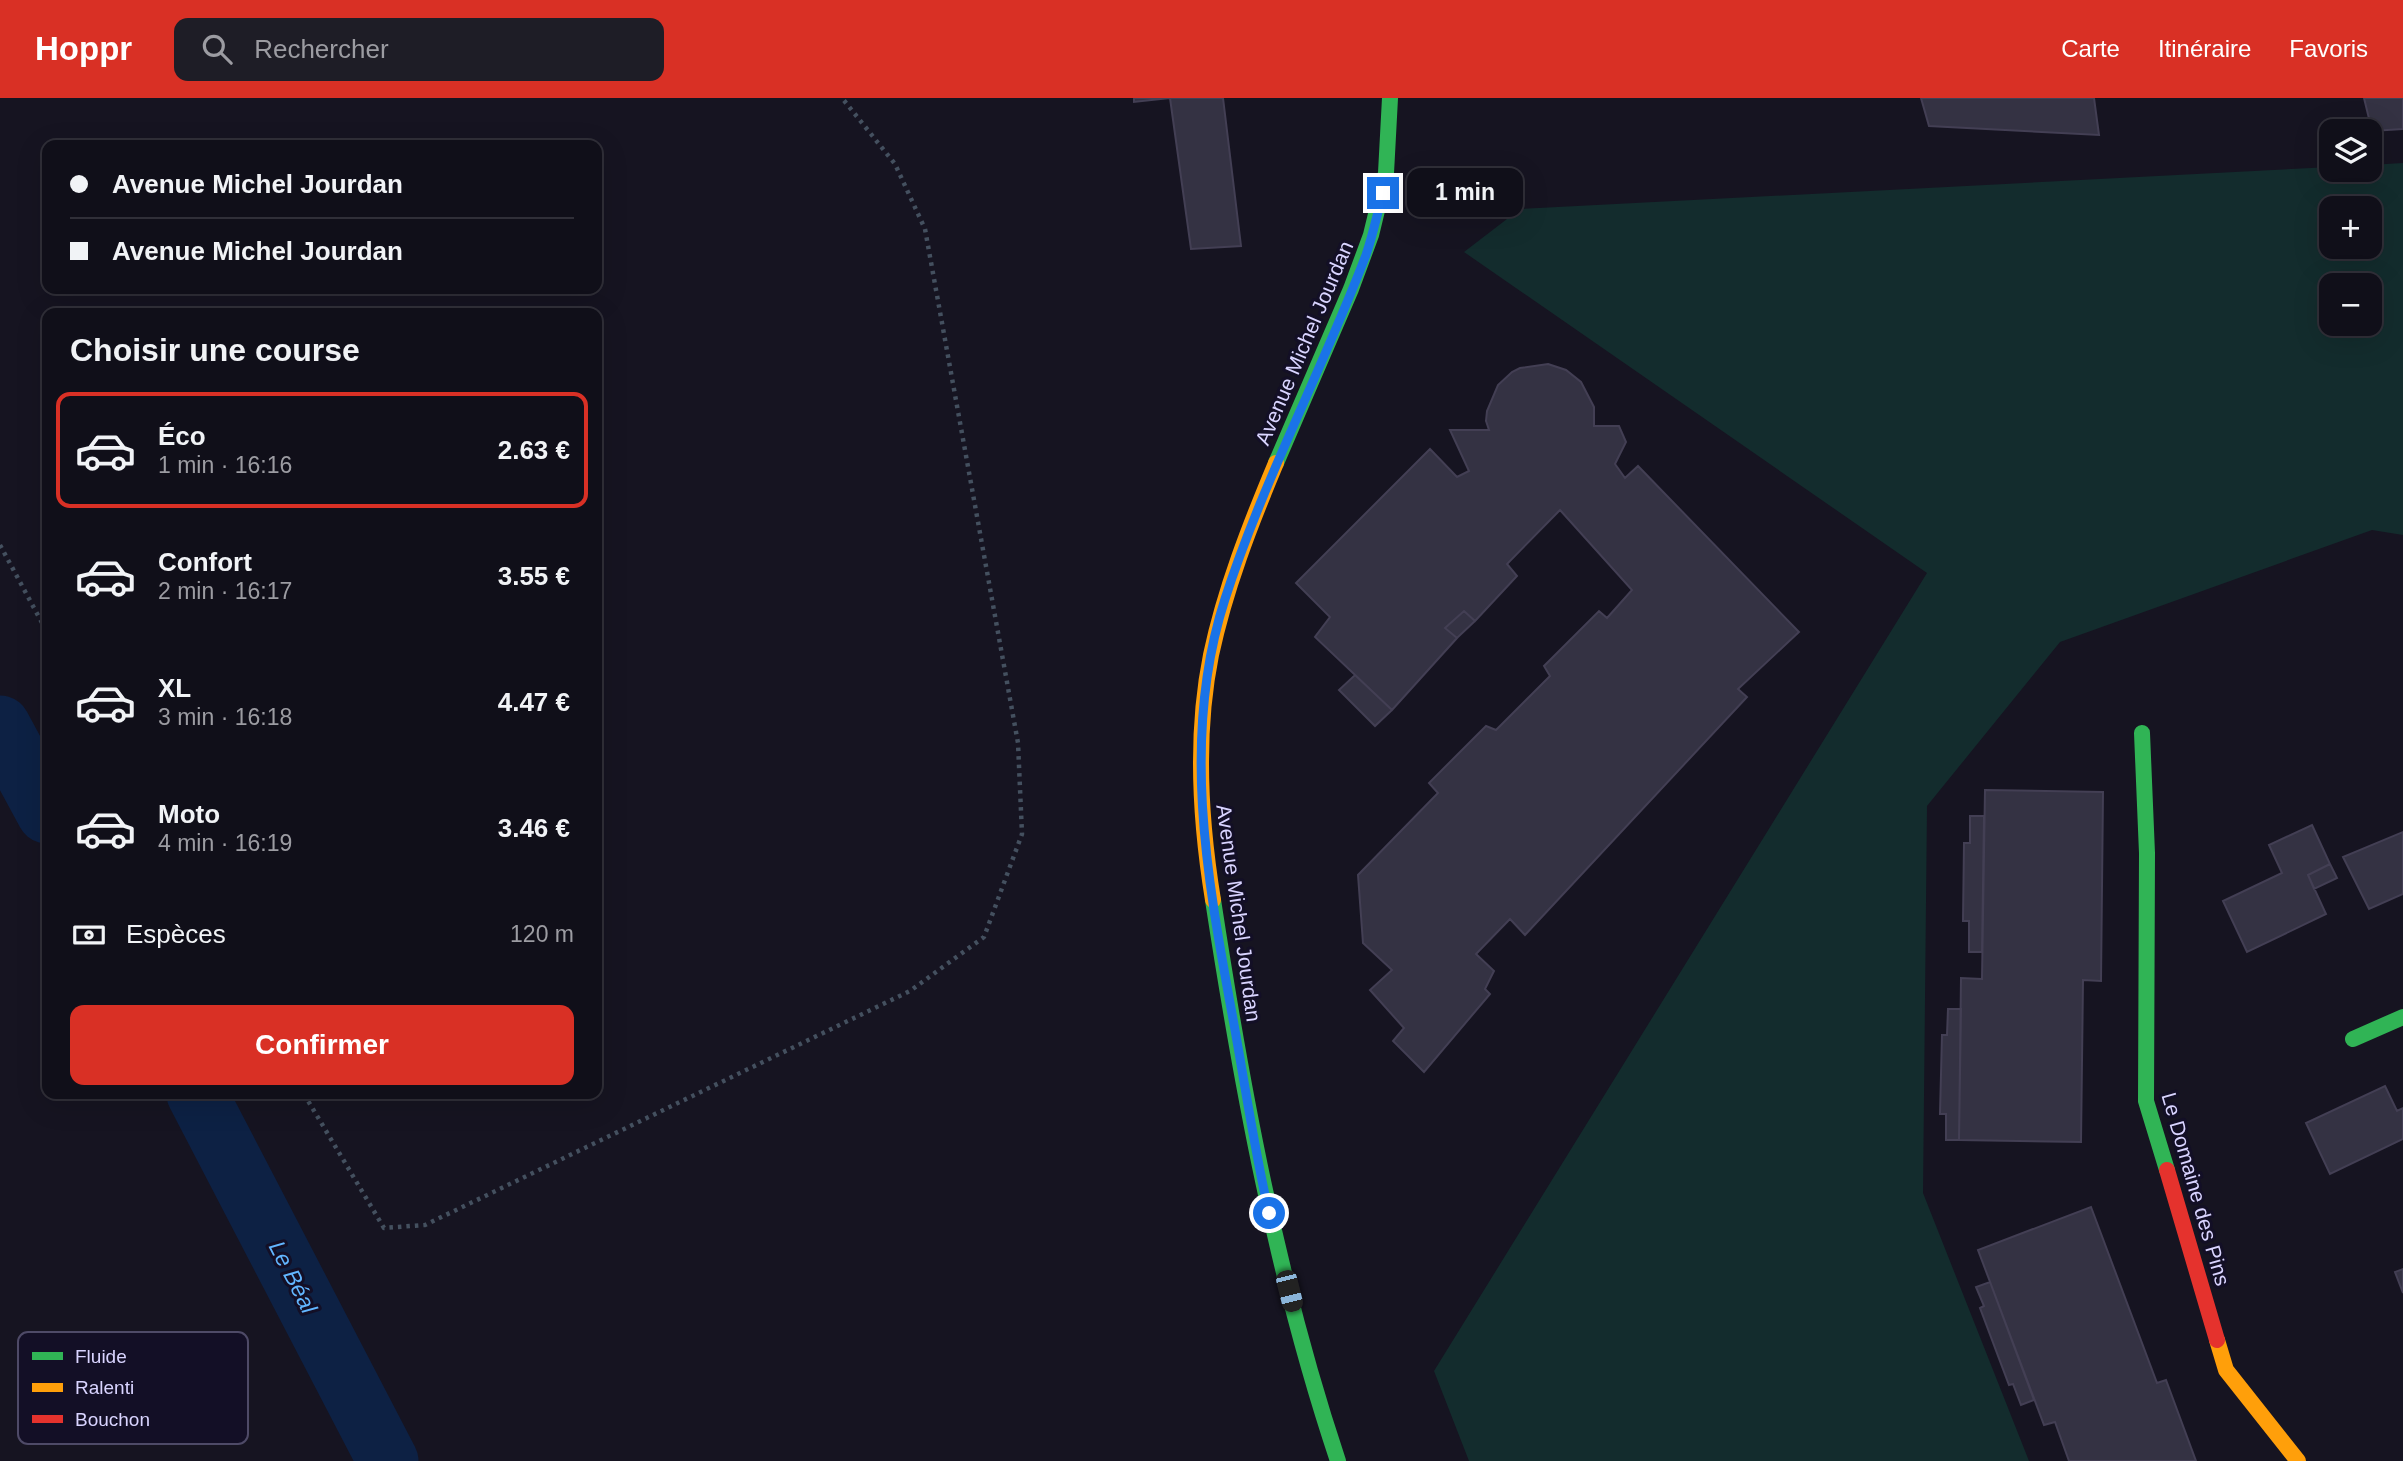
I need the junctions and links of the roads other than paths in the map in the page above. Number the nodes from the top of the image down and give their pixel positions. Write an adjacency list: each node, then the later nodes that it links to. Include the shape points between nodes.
1 (1390, 98): 5 (main road, Avenue Michel Jourdan, via 1383,193 1367,253 1264,495 1225,600 1212,648 1203,715 1203,834 1219,943 1261,1173 1315,1396)
2 (2142, 733): 6 (main road, Le Domaine des Pins, via 2147,1101 2226,1370)
3 (2403, 1017): 4 (main road)
4 (2353, 1039)
5 (1338, 1461)
6 (2298, 1461)

